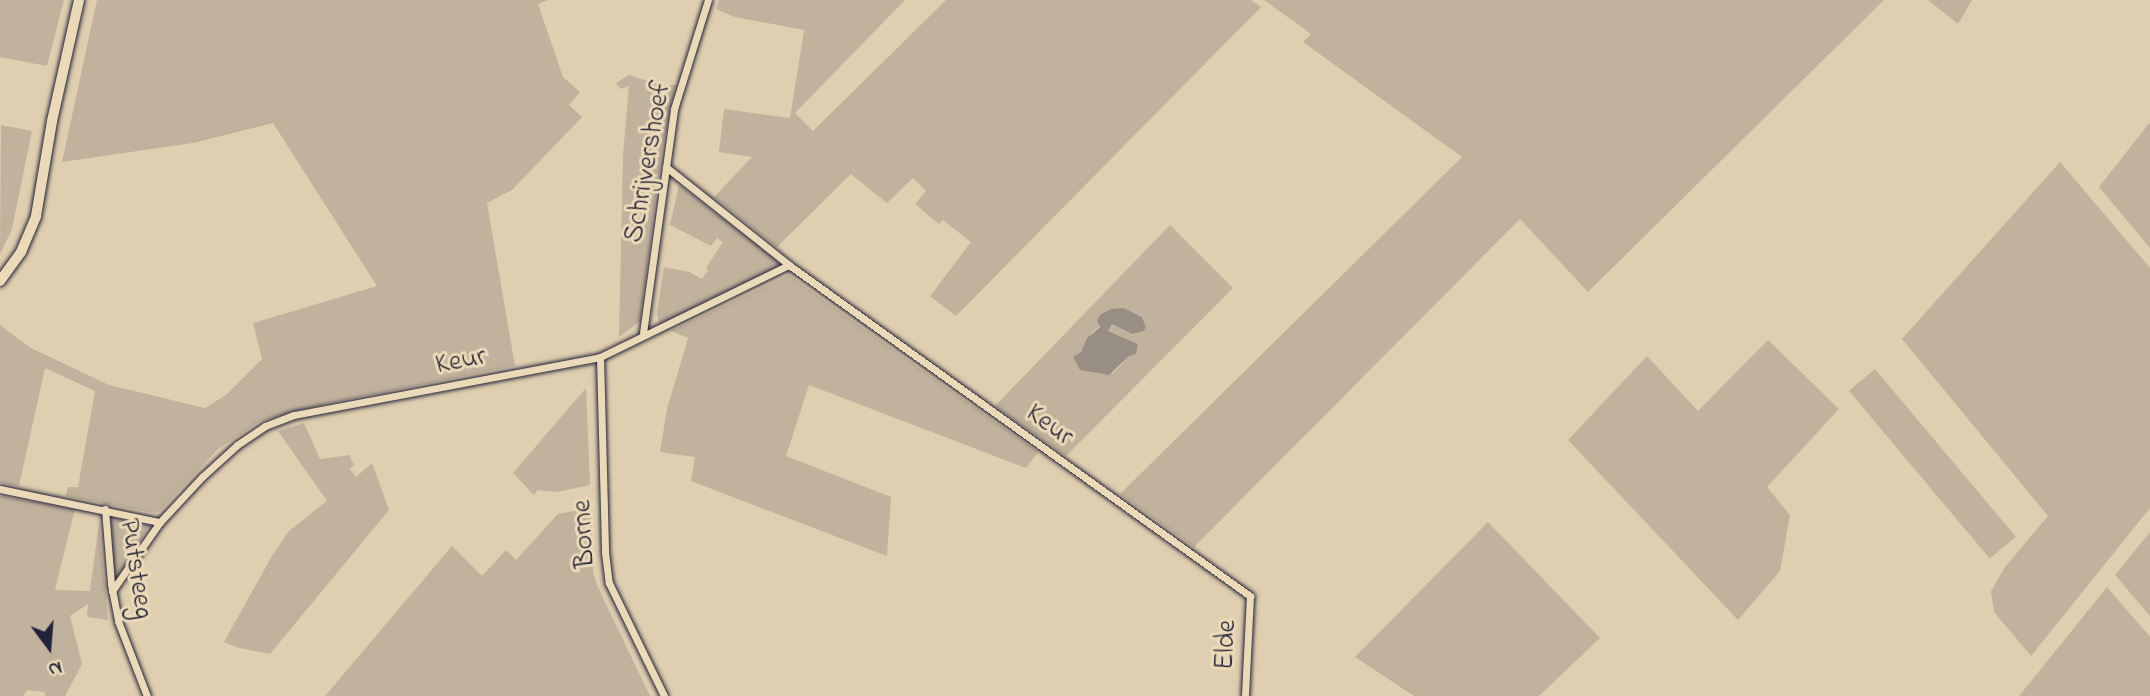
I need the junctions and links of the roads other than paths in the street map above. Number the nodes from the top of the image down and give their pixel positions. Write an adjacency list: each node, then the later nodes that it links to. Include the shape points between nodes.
1 (79, 0): 5 (main road, via 36,216 21,253)
2 (708, 0): 3 (street, Schrijvershoef, via 674,109)
3 (666, 167): 4 (street, Keur); 6 (street, Schrijvershoef)
4 (789, 265): 6 (street, Keur); 12 (street, Keur)
5 (0, 281)
6 (643, 333): 7 (street, Keur)
7 (600, 357): 10 (street, Keur, via 294,415 265,426 237,446); 14 (street, Borne, via 609,583)
8 (0, 489): 9 (street, Putsteeg)
9 (105, 509): 10 (street); 11 (street, Putsteeg)
10 (160, 522): 11 (street, Keur)
11 (112, 591): 13 (street, Putsteeg, via 118,621)
12 (1250, 596): 15 (street, Elde)
13 (147, 696)
14 (664, 696)
15 (1245, 696)

